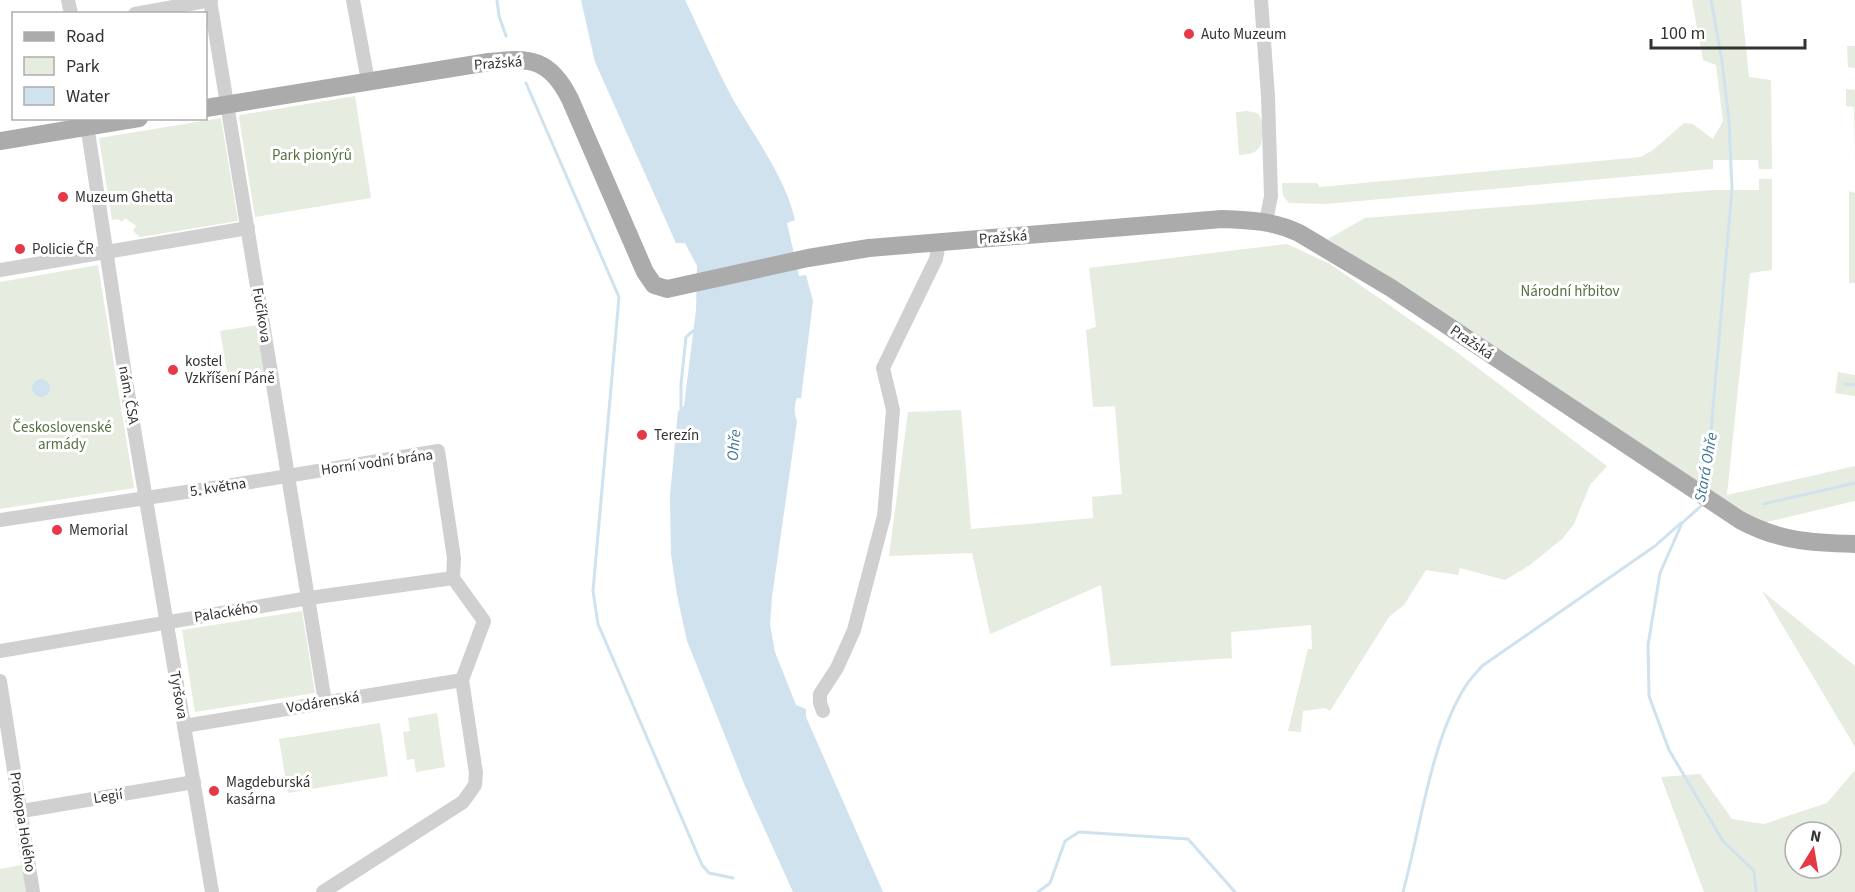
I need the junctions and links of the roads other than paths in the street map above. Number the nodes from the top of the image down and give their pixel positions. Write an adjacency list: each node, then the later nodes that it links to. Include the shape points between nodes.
1 (211, 0): 4 (street); 6 (street, Fučíkova)
2 (353, 0): 5 (street)
3 (1261, 0): 11 (street, via 1271,196)
4 (146, 12)
5 (368, 81): 6 (main road, Pražská); 13 (main road, Pražská, via 513,59 546,67 560,80 570,99 645,272 654,285 667,289 808,258)
6 (228, 104): 7 (main road, Pražská); 12 (street, Fučíkova)
7 (207, 108)
8 (118, 120): 9 (main road)
9 (87, 123): 10 (main road); 14 (street, nám. ČSA)
10 (0, 141)
11 (1266, 221): 13 (main road, Pražská, via 1222,219); 19 (main road, Pražská, via 1299,232 1391,288 1757,529 1812,542)
12 (248, 228): 14 (street); 16 (street, Fučíkova)
13 (939, 242): 27 (street, via 936,259 883,368 893,410 884,516 854,630 820,694)
14 (107, 253): 15 (street); 17 (street, nám. ČSA)
15 (0, 270)
16 (290, 475): 17 (street, 5. května); 20 (street, Horní vodní brána, via 438,451 454,558); 21 (street, Fučíkova)
17 (147, 498): 18 (street); 22 (street, Tyršova)
18 (0, 520)
19 (1855, 544)
20 (453, 578): 21 (street, Palackého); 24 (street, via 484,621)
21 (309, 598): 22 (street, Palackého); 26 (street, Fučíkova)
22 (166, 622): 23 (street, Palackého); 28 (street, Tyršova)
23 (0, 651)
24 (462, 680): 26 (street, Vodárenská); 33 (street, via 476,773 471,794)
25 (0, 681): 30 (street, Prokopa Holého)
26 (326, 702): 28 (street, Vodárenská)
27 (823, 711)
28 (184, 726): 29 (street, Tyršova)
29 (194, 782): 30 (street, Legií); 32 (street, Tyršova)
30 (22, 811): 31 (street, Prokopa Holého)
31 (33, 892)
32 (212, 892)
33 (322, 892)

